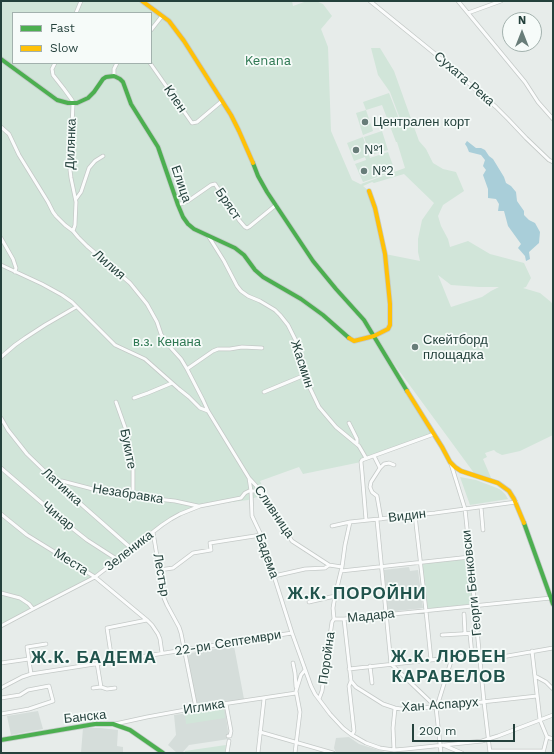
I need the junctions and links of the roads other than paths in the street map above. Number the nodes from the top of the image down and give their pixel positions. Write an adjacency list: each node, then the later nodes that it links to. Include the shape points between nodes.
1 (81, 1): 6 (street)
2 (142, 1): 8 (street)
3 (370, 1): 20 (street, Сухата Река, via 496,107 526,139)
4 (458, 1): 7 (street)
5 (501, 1): 7 (street)
6 (76, 12)
7 (468, 13): 17 (street)
8 (162, 16): 9 (street); 15 (street, via 184,41)
9 (152, 29)
10 (1, 59): 16 (street, via 57,100)
11 (54, 64): 16 (street, Дилянка, via 53,75)
12 (116, 64): 14 (street)
13 (151, 64): 15 (street, Клен, via 191,123 196,122)
14 (114, 76): 16 (street, via 103,79 88,98); 23 (street, Елица, via 123,82 131,104 158,147)
15 (222, 101): 24 (street, via 239,131 258,176)
16 (73, 104): 22 (street, Дилянка, via 70,170)
17 (553, 119)
18 (1, 127): 25 (street, Лилия, via 9,134 53,212)
19 (103, 156): 22 (street, via 89,168)
20 (553, 162)
21 (369, 191): 31 (street, via 385,254 390,304 389,327)
22 (76, 199): 25 (street, Дилянка)
23 (178, 205): 24 (street, Бряст, via 215,184 239,220 248,228); 26 (street, Елица, via 183,218 190,226)
24 (276, 205): 31 (street, via 327,280 356,311)
25 (73, 231): 34 (street, Лилия, via 135,289 154,314 164,340)
26 (208, 236): 31 (street, Елица, via 239,251 263,278 290,292 323,315 350,340); 35 (street, Жасмин, via 241,291 275,310 288,325 298,345)
27 (1, 238): 29 (street, via 13,258)
28 (1, 265): 29 (street)
29 (15, 272): 30 (street, via 53,290)
30 (76, 307): 33 (street, via 15,345); 36 (street, via 111,342 145,359)
31 (374, 336): 43 (street)
32 (262, 348): 34 (street, via 218,349)
33 (1, 357)
34 (187, 369): 40 (street, Лилия)
35 (305, 375): 37 (street); 44 (street, Жасмин, via 319,407 336,427)
36 (172, 383): 38 (street); 40 (street, via 200,408)
37 (264, 392)
38 (134, 398)
39 (116, 402): 55 (street, Буките, via 127,433 133,462)
40 (208, 411): 51 (street, Лилия)
41 (1, 418): 52 (street, Латинка, via 27,454)
42 (349, 423): 44 (street)
43 (434, 434): 45 (street); 47 (street)
44 (357, 444): 46 (street, Жасмин)
45 (374, 456): 46 (street); 50 (street)
46 (366, 458): 62 (street, via 361,464)
47 (450, 462): 56 (street, via 461,471 504,487); 59 (street, Георги Бенковски)
48 (394, 466): 50 (street, via 390,463)
49 (1, 468): 71 (street, Чинар, via 87,540)
50 (380, 468): 63 (street, via 370,487 377,496)
51 (249, 478): 53 (street, Сливница); 54 (street, Бадема)
52 (57, 483): 55 (street, Незабравка, via 62,481); 69 (street, Латинка)
53 (260, 490): 54 (street, Зеленика); 73 (street, Сливница, via 292,541)
54 (251, 491): 57 (street, Зеленика, via 241,498); 68 (street, Бадема, via 252,516)
55 (133, 497): 57 (street, Незабравка)
56 (516, 502): 58 (street, Видин); 81 (street)
57 (200, 506): 67 (street, Зеленика, via 180,514)
58 (482, 507): 59 (street, Видин); 66 (street)
59 (465, 509): 61 (street, Видин); 70 (street, Георги Бенковски)
60 (1, 514): 78 (street, Места, via 27,535)
61 (415, 515): 63 (street, Видин); 72 (street)
62 (366, 520): 63 (street, Видин); 64 (street, Видин)
63 (379, 520): 74 (street)
64 (350, 522): 65 (street, Видин); 75 (street, Поройна)
65 (332, 526)
66 (483, 530)
67 (153, 532): 69 (street, Зеленика); 76 (street, Лестър)
68 (261, 535): 76 (street, via 210,543 211,550 192,553 173,568); 77 (street, Бадема)
69 (132, 549): 71 (street, Зеленика)
70 (470, 557): 72 (street, Сливница); 84 (street, Георги Бенковски)
71 (118, 560): 78 (street, Зеленика)
72 (420, 562): 74 (street, Сливница); 86 (street)
73 (329, 565): 75 (street, Сливница); 77 (street, via 325,568 305,568)
74 (381, 567): 75 (street, Сливница); 88 (street)
75 (342, 569): 80 (street, Поройна)
76 (160, 570): 101 (street, Лестър, via 165,602 182,633)
77 (274, 576): 94 (street, Бадема)
78 (95, 577): 85 (street, Зеленика); 91 (street, Места)
79 (1, 593): 85 (street, via 20,598)
80 (335, 596): 82 (street); 89 (street, Поройна)
81 (551, 598): 83 (street); 84 (street, Мадара)
82 (309, 602)
83 (553, 604)
84 (475, 606): 86 (street, Мадара); 96 (street, Георги Бенковски)
85 (33, 609): 93 (street, Зеленика)
86 (426, 611): 88 (street, Мадара); 108 (street)
87 (464, 614): 95 (street)
88 (386, 615): 90 (street, Мадара); 113 (street)
89 (334, 619): 90 (street, Мадара); 130 (street, Поройна)
90 (344, 619): 115 (street)
91 (147, 620): 103 (street, Места, via 158,634); 109 (street, via 107,628)
92 (1, 621): 93 (street)
93 (2, 626)
94 (292, 633): 101 (street, 22-ри Септември); 116 (street, Бадема)
95 (465, 633): 97 (street); 98 (street)
96 (477, 633): 97 (street); 105 (street, Георги Бенковски)
97 (470, 634): 104 (street)
98 (442, 635)
99 (46, 644): 107 (street, via 27,647)
100 (553, 648): 102 (street)
101 (185, 649): 103 (street, 22-ри Септември); 134 (street, Лестър)
102 (532, 651): 105 (street, via 496,658); 118 (street)
103 (162, 653): 109 (street, 22-ри Септември)
104 (472, 655): 105 (street); 106 (street)
105 (479, 656): 131 (street, Георги Бенковски)
106 (452, 658): 108 (street); 133 (street)
107 (29, 659): 110 (street); 117 (street)
108 (431, 660): 113 (street)
109 (112, 661): 111 (street, 22-ри Септември)
110 (1, 663)
111 (97, 663): 117 (street, 22-ри Септември); 121 (street)
112 (293, 663): 126 (street)
113 (391, 664): 114 (street); 133 (street)
114 (370, 666): 115 (street); 120 (street)
115 (349, 669): 119 (street)
116 (306, 670): 126 (street, via 301,675); 130 (street, Бадема)
117 (31, 674): 122 (street, 22-ри Септември)
118 (535, 676): 125 (street); 127 (street)
119 (351, 681): 135 (street, Хан Аспарух, via 383,704); 142 (street, via 349,686 354,731)
120 (372, 683)
121 (101, 687): 123 (street); 124 (street)
122 (1, 688)
123 (93, 688)
124 (115, 688)
125 (553, 689)
126 (296, 692): 129 (street, Иглика); 148 (street, via 300,712)
127 (537, 696): 131 (street, Хан Аспарух); 138 (street)
128 (1, 698): 136 (street, via 50,686 54,701)
129 (264, 699): 132 (street, Иглика); 140 (street)
130 (319, 699): 142 (street, Бадема)
131 (484, 702): 133 (street, Хан Аспарух); 144 (street, Георги Бенковски)
132 (226, 704): 134 (street, Иглика); 141 (street, via 231,731)
133 (436, 707): 135 (street, Хан Аспарух); 149 (street)
134 (196, 708): 139 (street, Иглика)
135 (395, 708): 150 (street)
136 (1, 714)
137 (553, 715): 138 (street, Бадема)
138 (540, 720): 143 (street); 144 (street, Бадема)
139 (113, 724): 146 (street, Банска, via 95,724); 154 (street, Банска, via 130,730)
140 (260, 732): 148 (street); 156 (street)
141 (228, 736)
142 (352, 736): 151 (street, Бадема)
143 (547, 737): 145 (street); 153 (street)
144 (488, 739): 149 (street, Бадема); 152 (street, Георги Бенковски)
145 (553, 739)
146 (1, 740)
147 (229, 741): 155 (street)
148 (296, 742): 157 (street); 158 (street)
149 (441, 745): 150 (street, Бадема); 159 (street); 160 (street)
150 (394, 750): 151 (street, Бадема)
151 (388, 751)
152 (490, 752): 153 (street)
153 (543, 752)
154 (163, 753)
155 (227, 753)
156 (258, 753)
157 (295, 753)
158 (333, 753)
159 (441, 753)
160 (462, 753)

